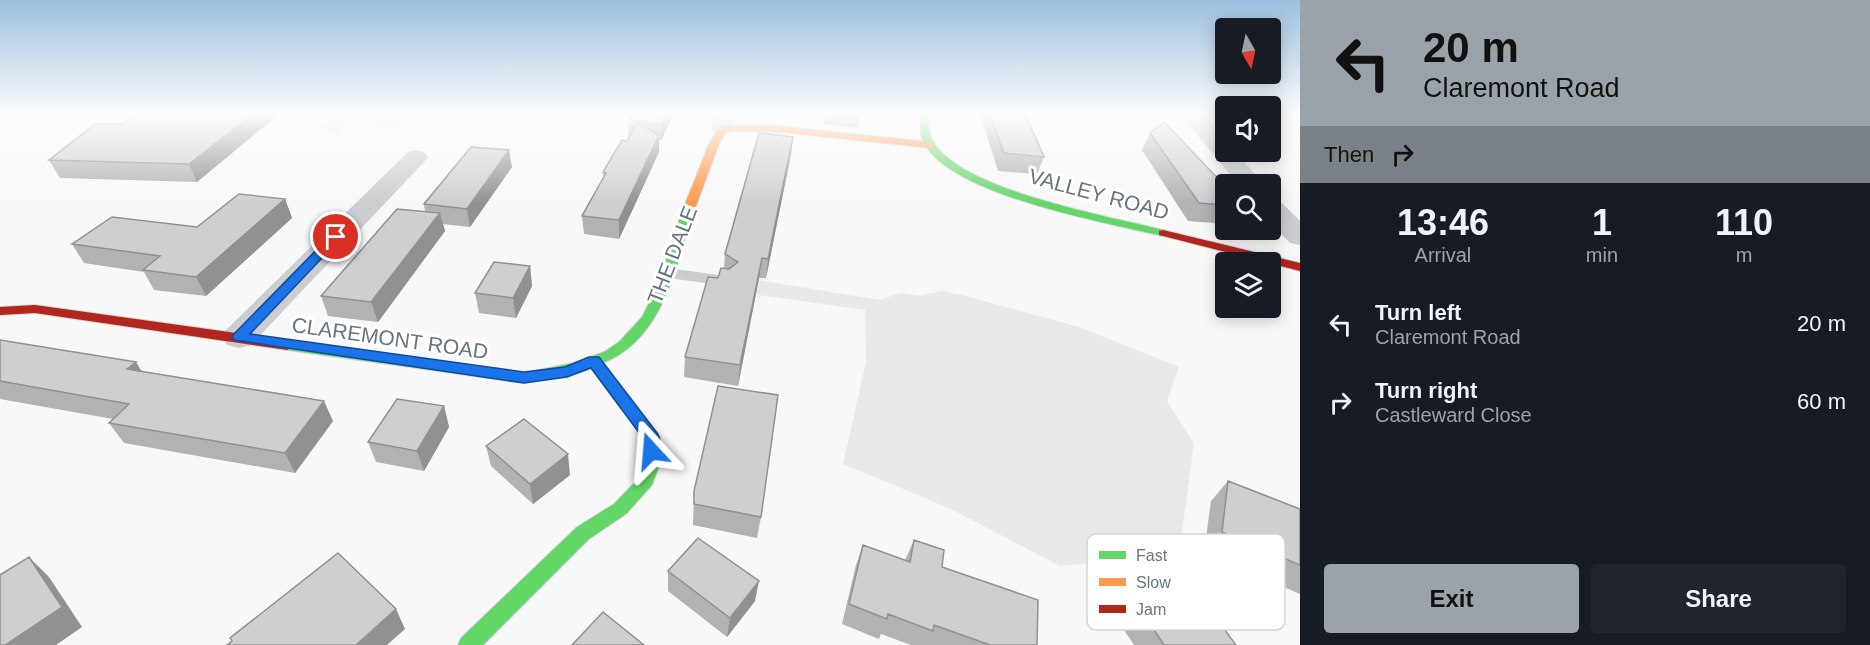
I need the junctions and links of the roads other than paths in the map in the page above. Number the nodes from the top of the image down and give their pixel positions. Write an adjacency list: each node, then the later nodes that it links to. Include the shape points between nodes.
1 (714, 144): 10 (street, THE DALE)
2 (922, 144): 4 (street, THE DALE)
3 (1217, 144): 6 (street)
4 (930, 145): 9 (street, VALLEY ROAD, via 977,179 1029,199)
5 (415, 166): 13 (street)
6 (1242, 174)
7 (1281, 217): 8 (street)
8 (1300, 237)
9 (1300, 267)
10 (668, 273): 11 (lane); 14 (street, THE DALE, via 647,320 624,345)
11 (726, 281)
12 (0, 311): 13 (street, CLAREMONT ROAD, via 35,309)
13 (239, 337): 14 (street, CLAREMONT ROAD, via 524,378 567,372)
14 (594, 361): 15 (street, via 652,437 651,466 643,485 620,509 575,540)
15 (468, 645)

